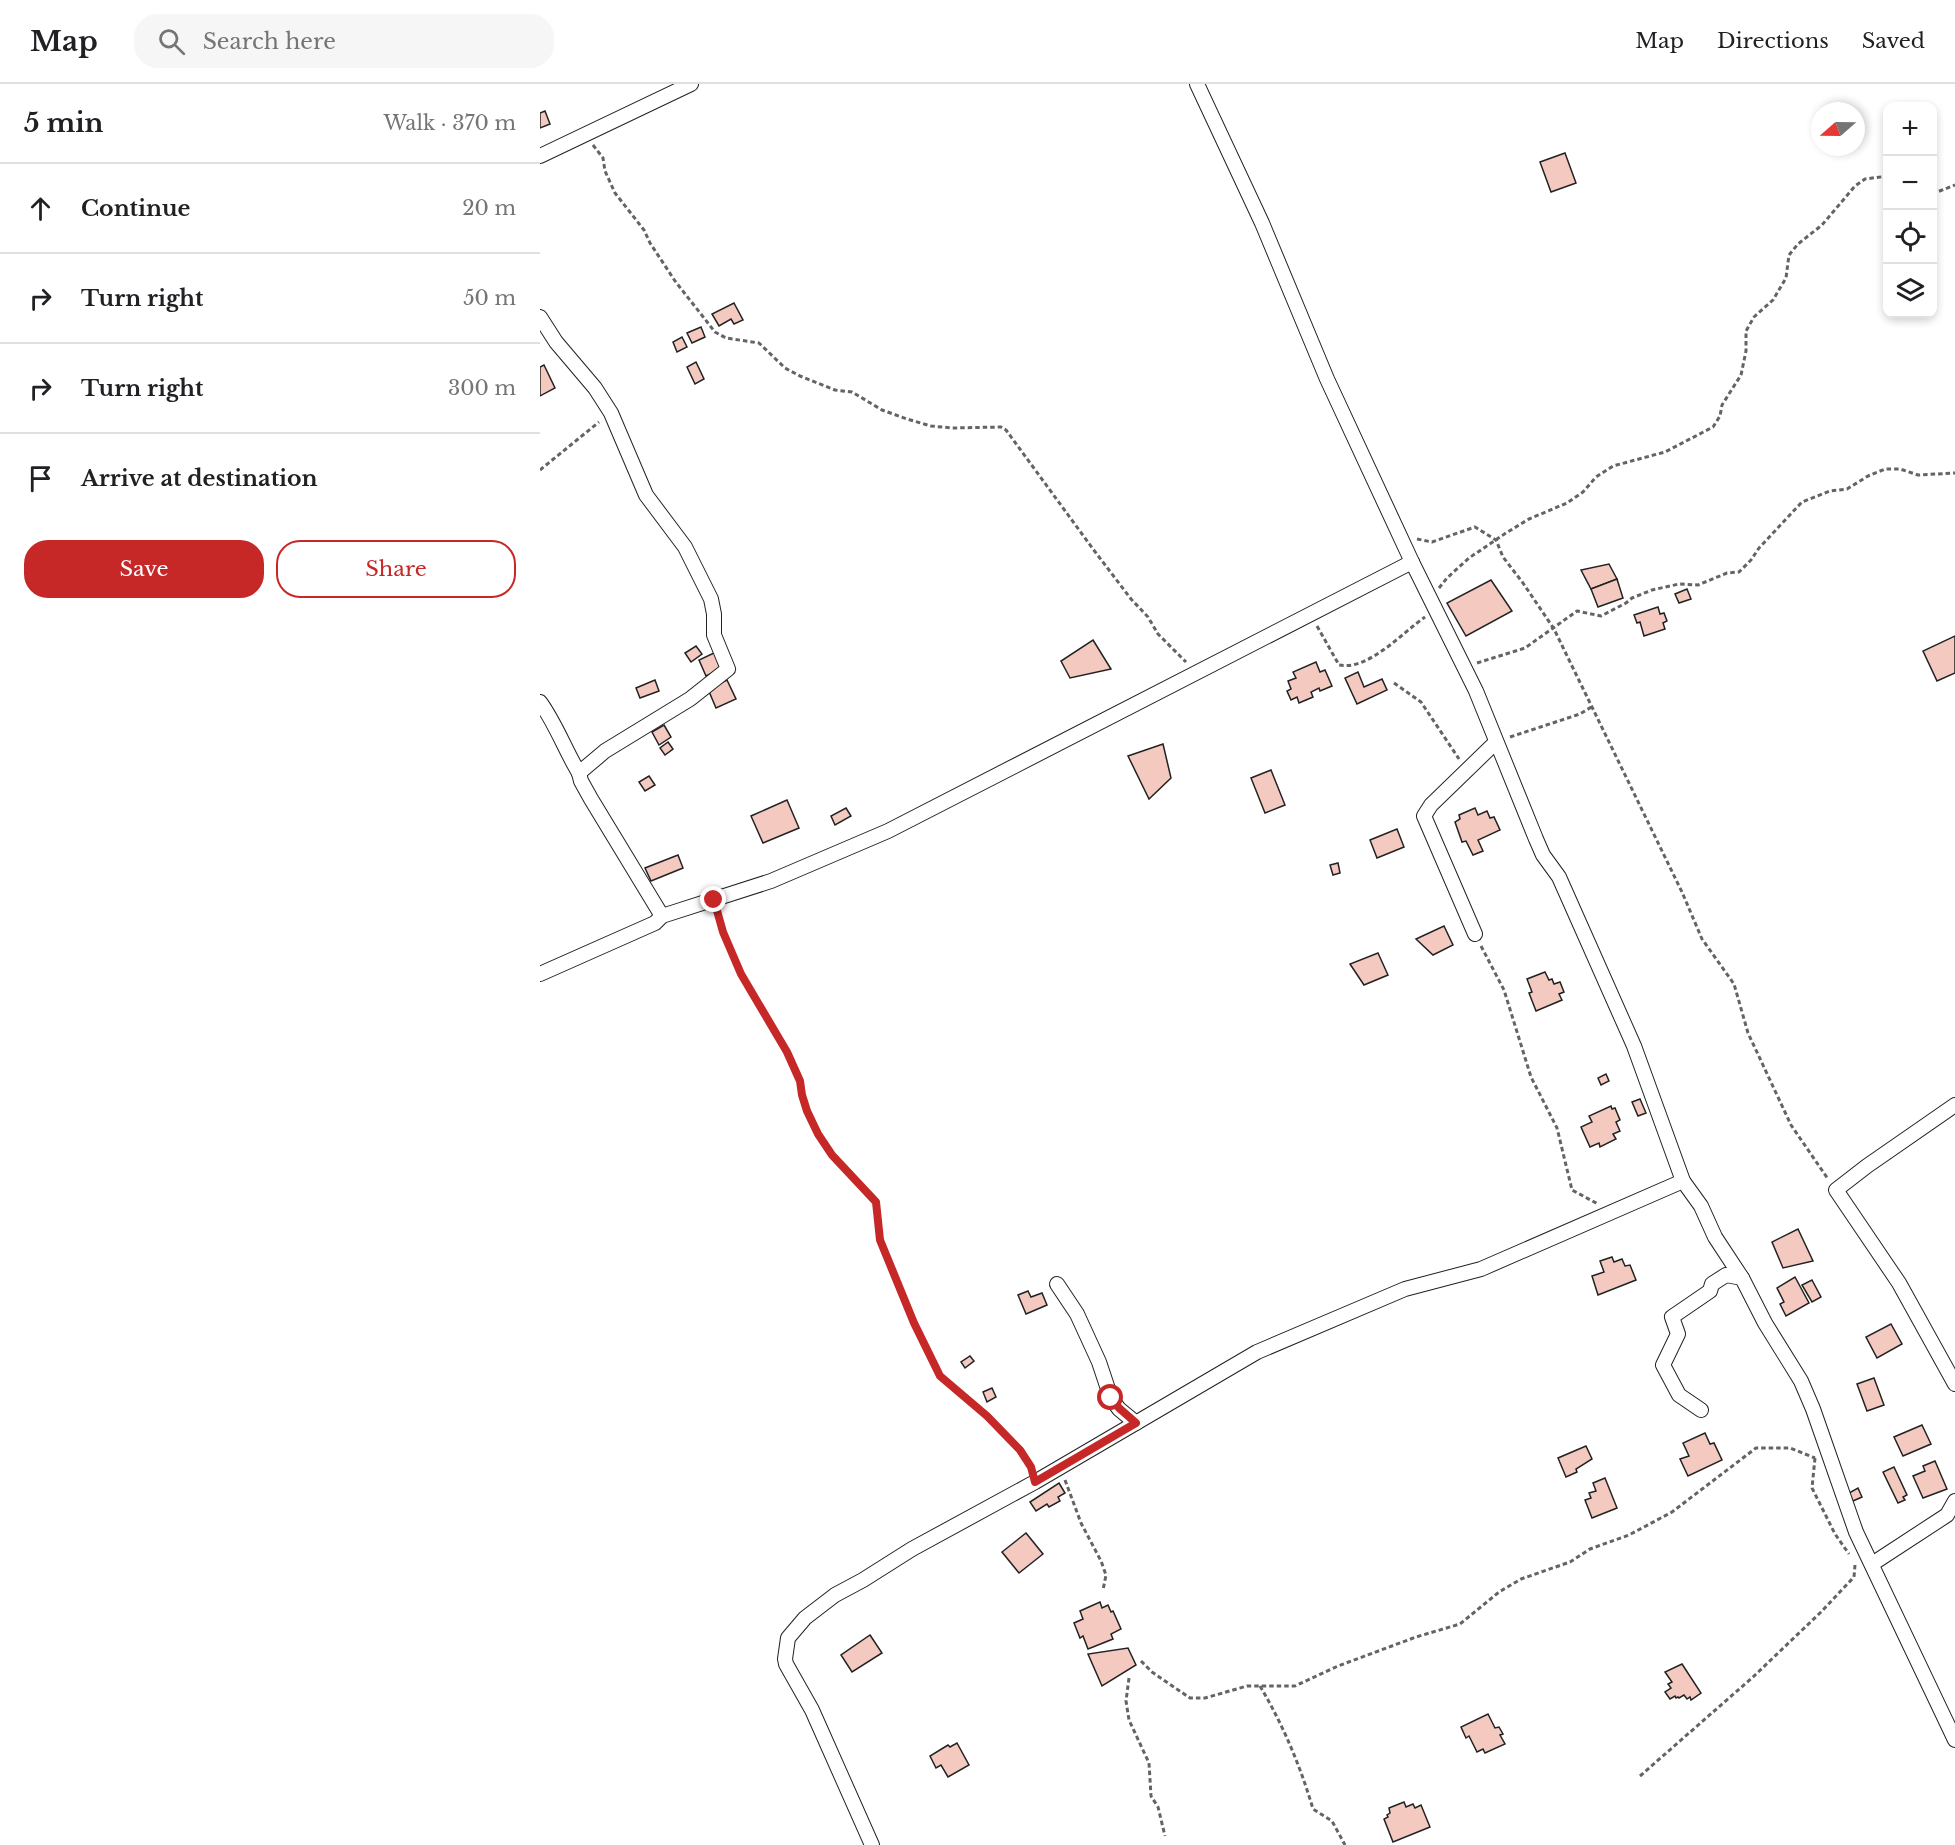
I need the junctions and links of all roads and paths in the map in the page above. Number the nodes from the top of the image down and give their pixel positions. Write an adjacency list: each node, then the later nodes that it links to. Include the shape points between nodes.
1 (691, 84): 3 (street)
2 (1197, 84): 12 (street)
3 (584, 135): 4 (street); 19 (path, via 603,158 618,199 716,332 726,338 759,344 800,376 835,390 852,392 907,419 941,427 1006,430 1158,634)
4 (540, 156)
5 (1883, 177): 13 (path, via 1865,179 1855,186 1822,225 1789,255 1786,278 1746,331 1741,375 1713,427 1665,452 1613,466 1583,492)
6 (1955, 184): 7 (path)
7 (1937, 192)
8 (540, 317): 9 (street)
9 (611, 413): 10 (path); 25 (street, via 646,495 685,547 711,598 714,635 728,669)
10 (540, 470)
11 (1955, 473): 17 (path, via 1918,475 1885,469 1847,489 1802,502 1739,572 1698,585 1679,584 1652,590 1601,616 1577,611)
12 (1401, 536): 13 (path, via 1432,542 1475,526); 14 (street)
13 (1496, 540): 15 (path, via 1447,578); 17 (path, via 1503,557)
14 (1412, 562): 15 (street); 16 (street)
15 (1433, 604): 16 (path, via 1380,652 1347,667 1339,665); 18 (street)
16 (1310, 614): 19 (street)
17 (1554, 629): 18 (path, via 1525,648); 22 (path)
18 (1465, 669): 23 (street)
19 (1197, 672): 26 (street, via 888,831 771,881)
20 (1394, 683): 24 (path, via 1421,702)
21 (540, 702): 25 (street)
22 (1593, 706): 23 (path); 32 (path, via 1702,939 1734,984 1748,1033 1791,1125)
23 (1497, 742): 24 (street); 31 (street, via 1536,839 1559,877 1634,1046)
24 (1466, 771): 28 (street, via 1425,816)
25 (579, 773): 27 (street)
26 (714, 900): 27 (street); 42 (path, via 741,974 791,1060 818,1134 876,1202 880,1240 940,1376 1020,1450)
27 (662, 916): 29 (street, via 656,923)
28 (1475, 934): 33 (path, via 1504,990 1531,1077 1557,1128 1572,1190)
29 (540, 974)
30 (1955, 1105): 32 (street)
31 (1683, 1181): 33 (street); 34 (street)
32 (1836, 1190): 36 (street, via 1899,1283)
33 (1612, 1212): 38 (street, via 1481,1269 1405,1289 1257,1352)
34 (1742, 1278): 37 (street, via 1726,1275 1712,1284 1710,1292 1672,1317 1678,1334 1663,1365 1679,1395); 41 (street, via 1801,1381)
35 (1057, 1284): 38 (street, via 1077,1314 1111,1398)
36 (1955, 1384)
37 (1701, 1410)
38 (1136, 1423): 40 (street)
39 (1815, 1458): 41 (path); 48 (path, via 1790,1448 1756,1448 1671,1512 1570,1562 1521,1579 1498,1592 1460,1624 1338,1666 1295,1686); 50 (path, via 1812,1488 1835,1534 1850,1554 1854,1577 1753,1677)
40 (1061, 1467): 42 (street); 45 (path, via 1081,1523 1106,1575)
41 (1834, 1470): 44 (street)
42 (1035, 1482): 52 (street, via 835,1595 805,1618 788,1638 786,1664 812,1710)
43 (1955, 1500): 44 (street, via 1947,1515)
44 (1872, 1564): 49 (street)
45 (1103, 1590)
46 (1141, 1661): 48 (path, via 1190,1698)
47 (1129, 1678): 51 (path, via 1129,1720 1149,1763 1151,1796)
48 (1260, 1686): 53 (path, via 1279,1718 1313,1809 1332,1821)
49 (1955, 1740)
50 (1641, 1776)
51 (1165, 1836)
52 (872, 1845)
53 (1345, 1845)

